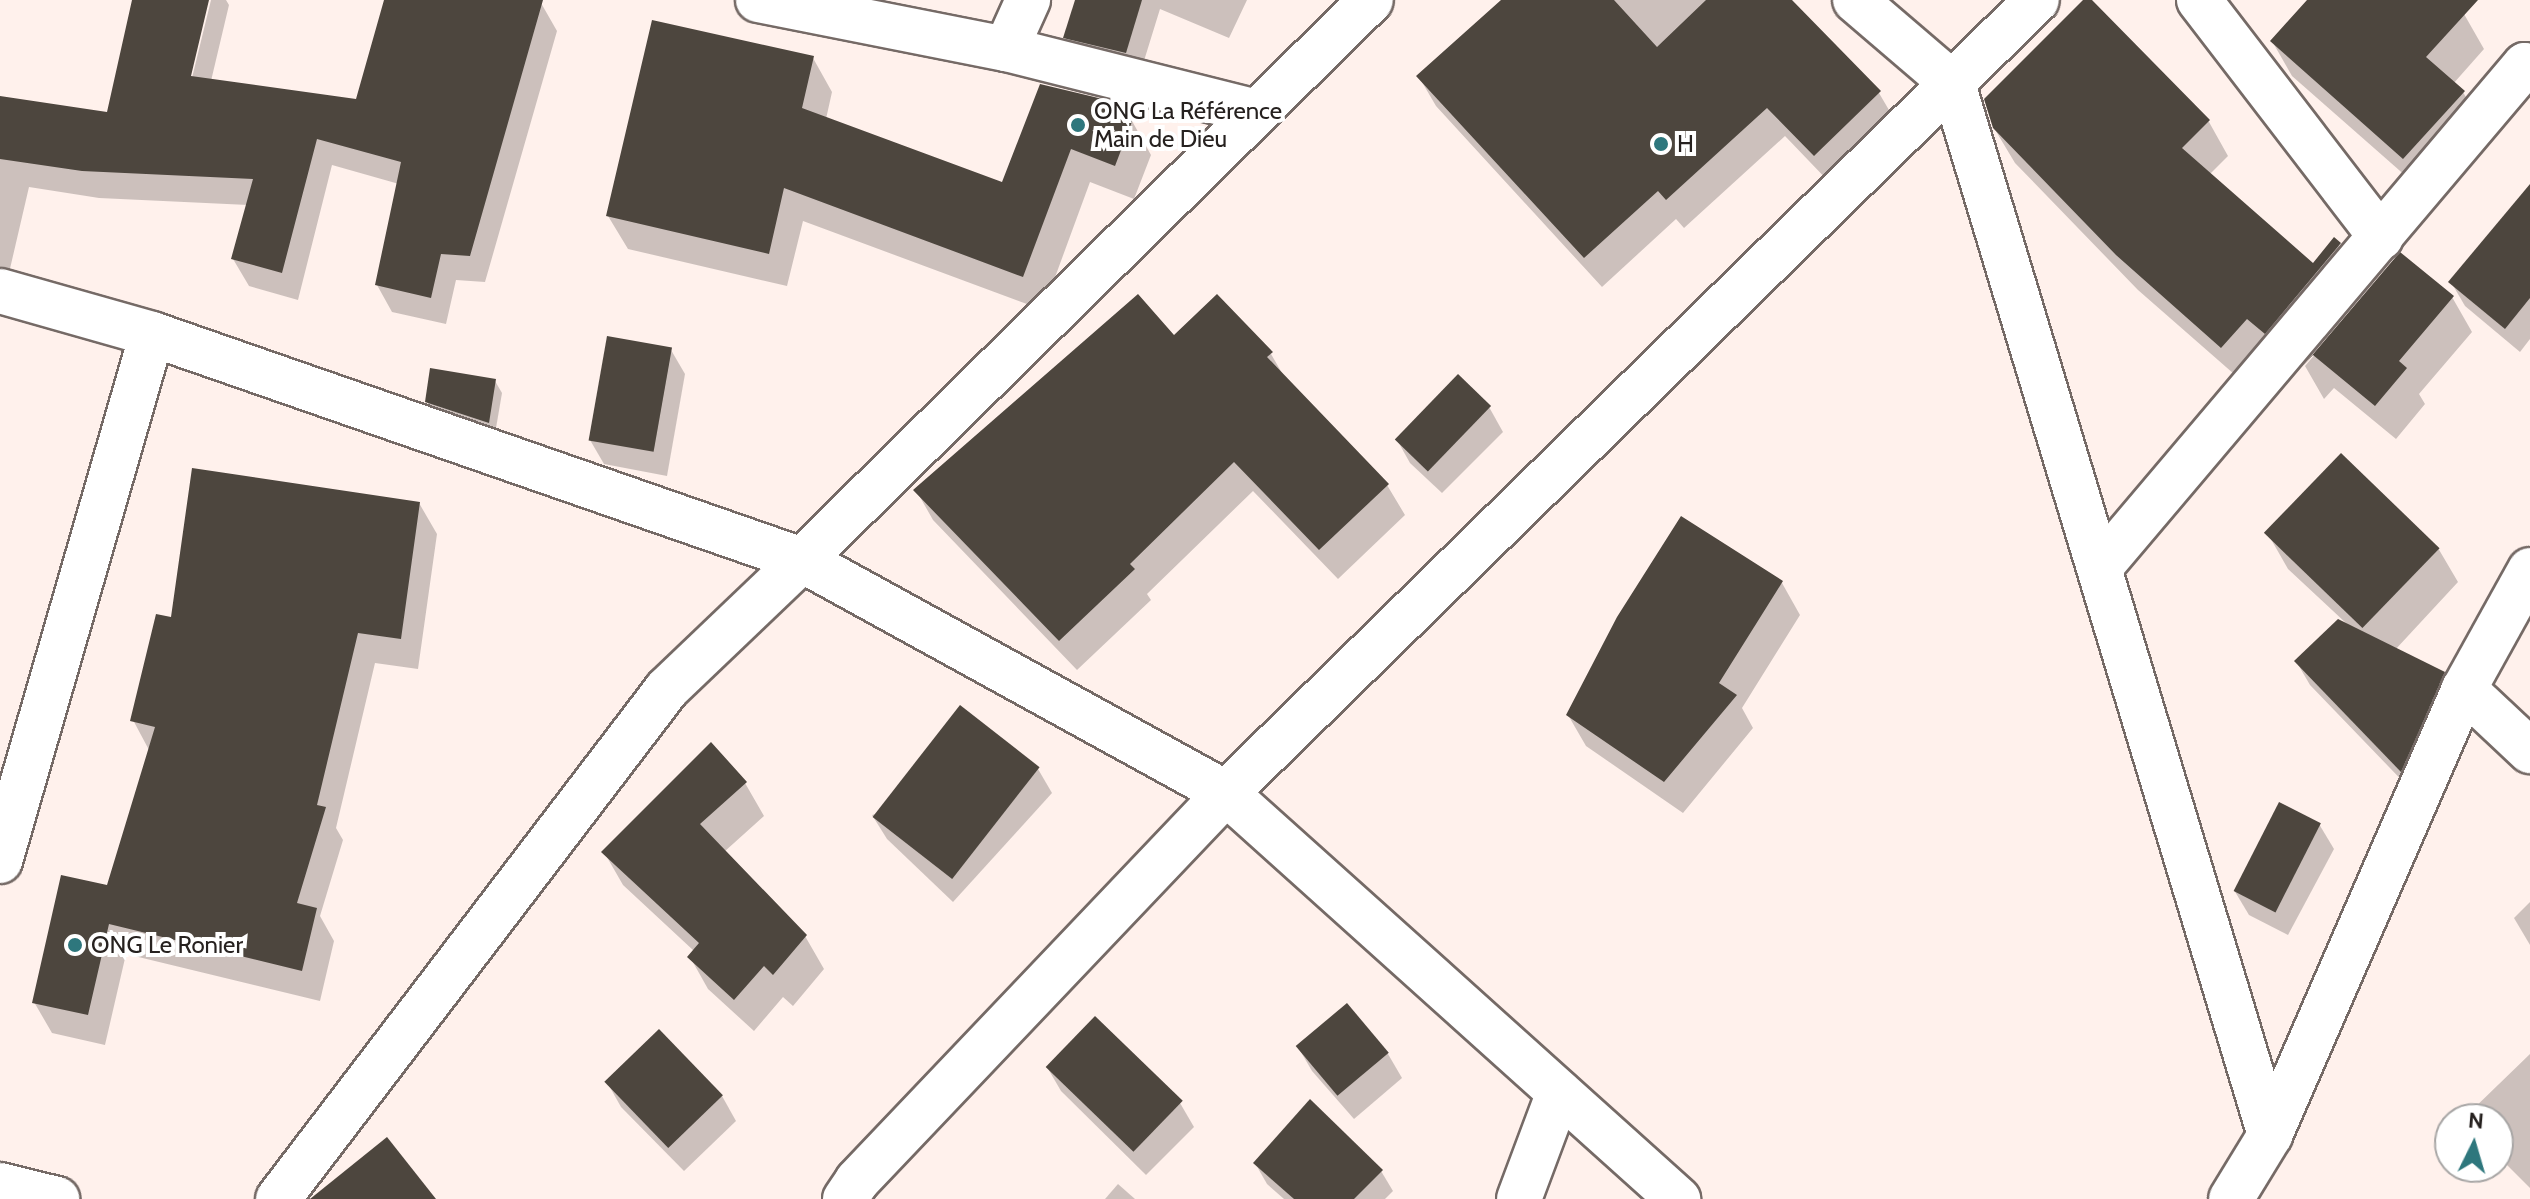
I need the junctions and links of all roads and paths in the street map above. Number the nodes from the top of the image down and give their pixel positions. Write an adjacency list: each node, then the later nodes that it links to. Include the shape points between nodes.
1 (758, 0): 7 (street)
2 (1028, 0): 7 (street)
3 (1371, 0): 10 (street)
4 (1855, 0): 9 (street)
5 (2037, 0): 9 (street)
6 (2199, 0): 11 (street)
7 (1006, 49): 10 (street)
8 (2530, 69): 11 (street, via 2525,65)
9 (1953, 84): 15 (street); 19 (street)
10 (1257, 112): 14 (street)
11 (2381, 237): 15 (street)
12 (0, 291): 13 (street)
13 (152, 334): 14 (street); 20 (street)
14 (802, 560): 19 (street); 26 (street, via 667,689)
15 (2101, 566): 22 (street)
16 (2530, 570): 17 (street)
17 (2464, 689): 18 (street); 22 (street)
18 (2530, 751)
19 (1226, 793): 21 (street); 24 (street)
20 (0, 861)
21 (1559, 1092): 27 (street); 28 (street)
22 (2270, 1135): 29 (street)
23 (0, 1185): 25 (street)
24 (859, 1193)
25 (57, 1199)
26 (278, 1199)
27 (1519, 1199)
28 (1678, 1199)
29 (2231, 1199)

